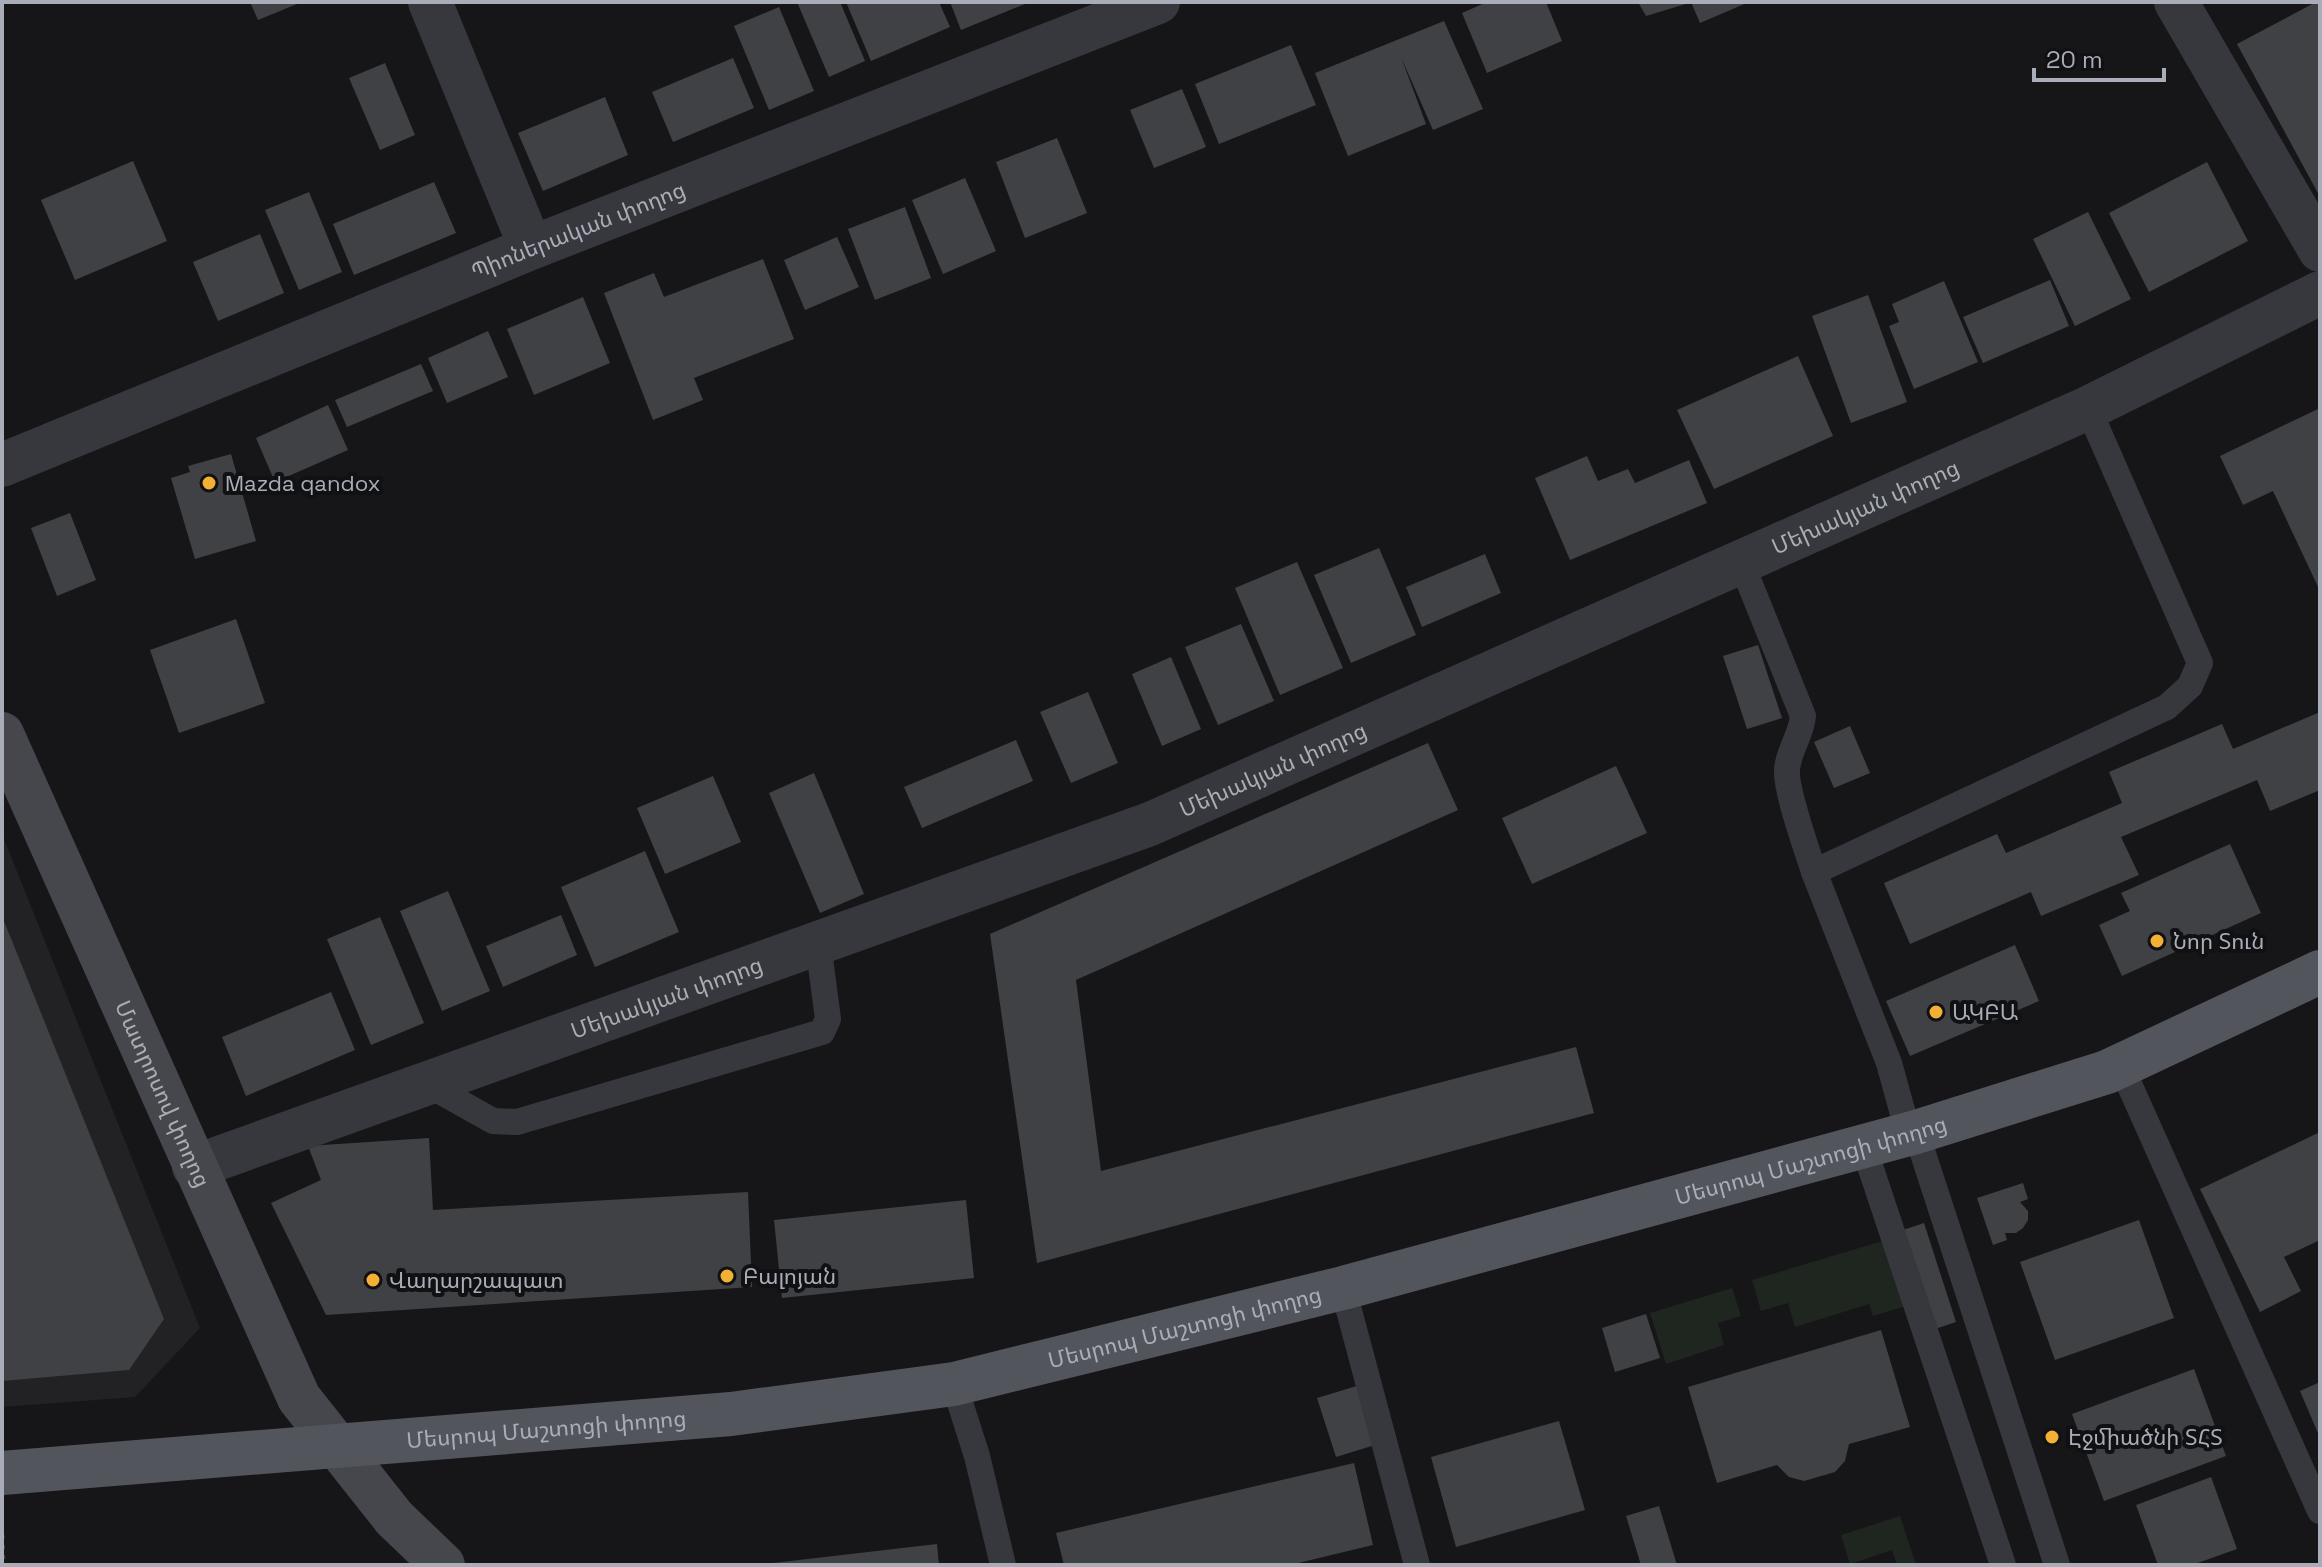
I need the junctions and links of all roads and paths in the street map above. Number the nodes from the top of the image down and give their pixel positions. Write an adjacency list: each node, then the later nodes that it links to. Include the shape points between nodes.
1 (430, 2): 4 (street)
2 (1158, 2): 4 (street, Պիոներական փողոց)
3 (2176, 2): 5 (street)
4 (531, 248): 8 (street, Պիոներական փողոց)
5 (2320, 250)
6 (2320, 293): 7 (street, Մեխակյան փողոց)
7 (2088, 408): 9 (street, Մեխակյան փողոց); 11 (lane, via 2200,663 2190,686 2167,707)
8 (2, 465)
9 (1741, 562): 11 (lane, via 1803,716 1786,772); 12 (street, Մեխակյան փողոց, via 1150,824)
10 (2, 734): 18 (street, Մատրոսով փողոց)
11 (1814, 872): 16 (lane)
12 (818, 943): 15 (street, Մեխակյան փողոց); 15 (lane, via 828,1019 822,1032 517,1122 493,1121)
13 (2320, 972): 14 (main road, Մեսրոպ Մաշտոցի փողոց)
14 (2121, 1066): 16 (main road, Մեսրոպ Մաշտոցի փողոց); 23 (lane)
15 (427, 1084): 18 (street, Մեխակյան փողոց)
16 (1912, 1132): 17 (main road, Մեսրոպ Մաշտոցի փողոց); 30 (lane)
17 (1863, 1145): 19 (main road, Մեսրոպ Մաշտոցի փողոց); 29 (lane)
18 (194, 1167): 21 (street, Մատրոսով փողոց, via 299,1398)
19 (1343, 1288): 20 (main road, Մեսրոպ Մաշտոցի փողոց); 28 (lane)
20 (954, 1384): 21 (main road, Մեսրոպ Մաշտոցի փողոց, via 731,1414); 27 (lane)
21 (337, 1446): 22 (main road, Մեսրոպ Մաշտոցի փողոց); 26 (street, Մատրոսով փողոց, via 394,1518)
22 (2, 1473)
23 (2320, 1511)
24 (2, 1535): 25 (path)
25 (3, 1565)
26 (443, 1565)
27 (1003, 1565)
28 (1417, 1565)
29 (2003, 1565)
30 (2057, 1565)

